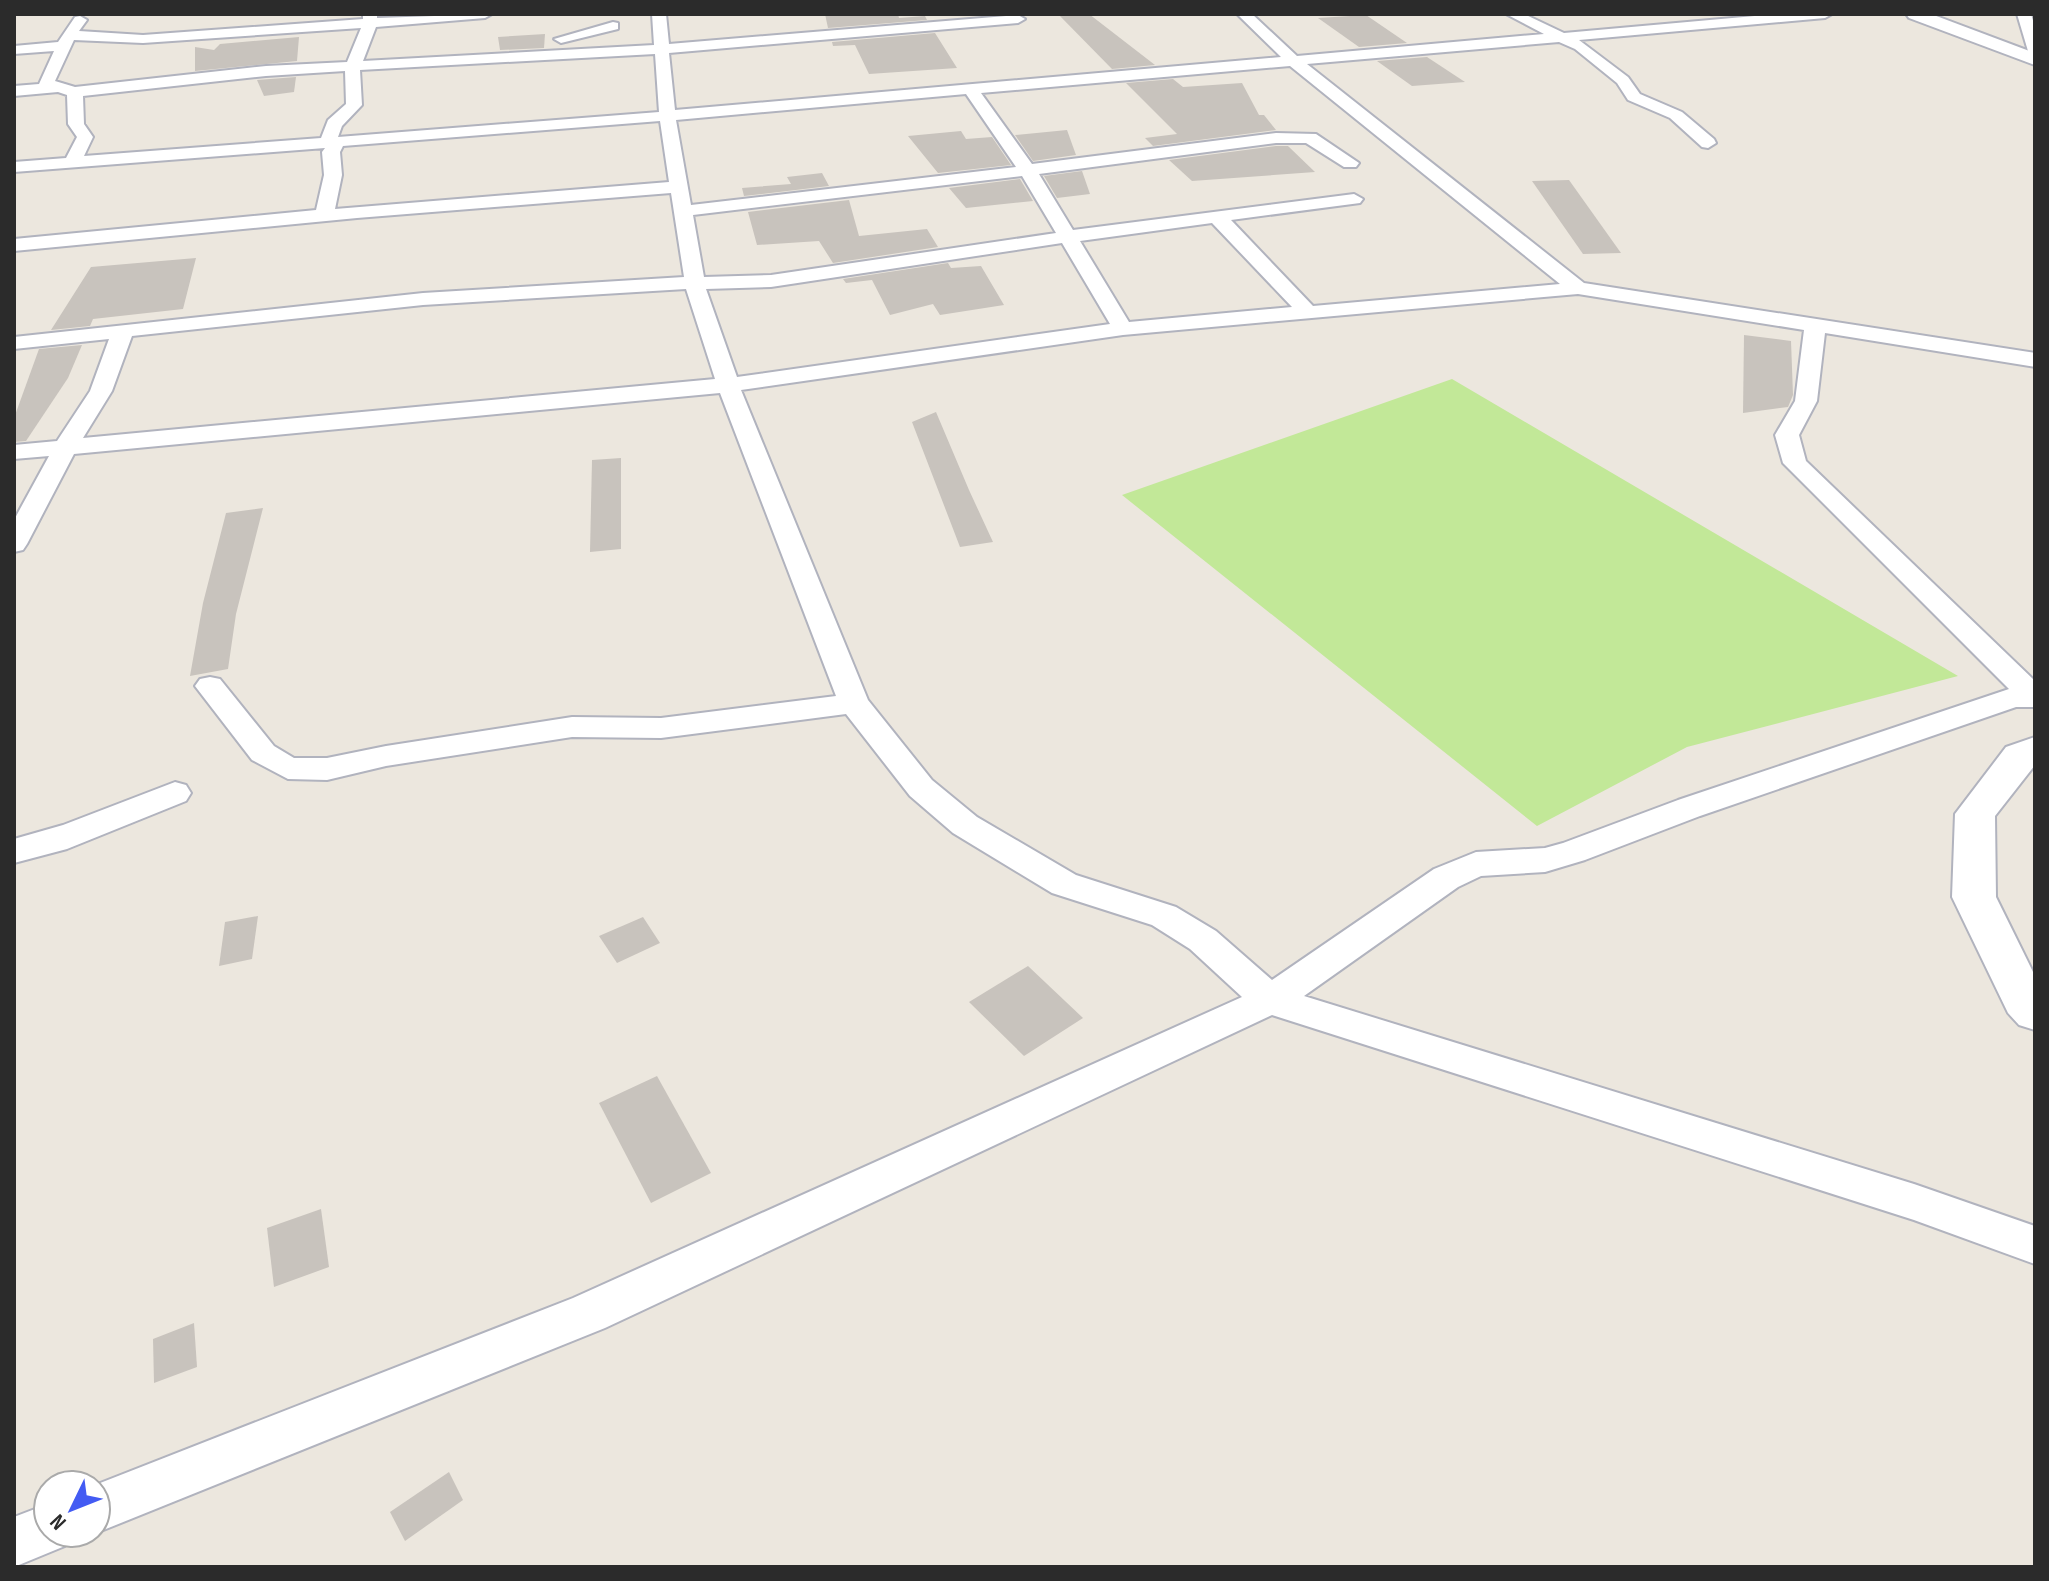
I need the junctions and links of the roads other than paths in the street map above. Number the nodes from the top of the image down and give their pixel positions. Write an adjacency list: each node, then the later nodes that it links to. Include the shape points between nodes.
1 (84, 14): 14 (street)
2 (485, 14): 10 (street)
3 (659, 14): 15 (street)
4 (1269, 14): 9 (street)
5 (1513, 14): 13 (street)
6 (1825, 14): 13 (street)
7 (1915, 14): 19 (street)
8 (2024, 14): 17 (street)
9 (1245, 15): 20 (street)
10 (370, 18): 14 (street, via 249,34); 21 (street)
11 (1018, 19): 15 (street)
12 (613, 26): 18 (street, via 557,40)
13 (1561, 37): 20 (street); 27 (street, via 1623,80 1634,97 1676,115)
14 (67, 41): 16 (street); 22 (street, via 46,83)
15 (661, 49): 18 (street); 26 (street)
16 (14, 50)
17 (2035, 51)
18 (530, 56): 21 (street)
19 (2035, 59)
20 (1295, 62): 23 (street); 41 (street)
21 (353, 66): 25 (street); 28 (street, via 354,105 334,124)
22 (56, 88): 24 (street); 25 (street)
23 (970, 89): 26 (street); 32 (street)
24 (14, 91)
25 (74, 92): 29 (street, via 76,124 85,137)
26 (667, 116): 28 (street); 33 (street)
27 (1708, 143)
28 (332, 146): 29 (street); 36 (street, via 333,175)
29 (72, 163): 31 (street)
30 (1350, 163): 32 (street, via 1299,137)
31 (14, 167)
32 (1028, 171): 35 (street); 38 (street)
33 (679, 187): 35 (street); 36 (street)
34 (1354, 199): 37 (street)
35 (683, 211): 40 (street)
36 (324, 216): 39 (street)
37 (1218, 218): 38 (street); 42 (street)
38 (1065, 237): 40 (street, via 771,281); 44 (street)
39 (14, 245)
40 (695, 285): 45 (street, via 423,299); 48 (street)
41 (1578, 288): 42 (street); 43 (street)
42 (1307, 311): 44 (street)
43 (1815, 325): 47 (street); 57 (street, via 1806,401 1787,435 1795,463 2035,698 2014,697 1573,852 1545,860 1476,864 1446,878)
44 (1123, 329): 48 (street)
45 (123, 331): 46 (street); 49 (street, via 101,391)
46 (14, 343)
47 (2035, 360)
48 (728, 385): 49 (street); 53 (street)
49 (66, 446): 50 (street); 51 (street)
50 (14, 452)
51 (14, 544)
52 (210, 686): 53 (street, via 263,753 288,768 327,769 572,727 661,728)
53 (854, 703): 57 (street, via 921,788 965,825 1064,884 1164,916 1203,940)
54 (2035, 750): 58 (street, via 2020,756 1975,814 1974,897 2024,1000)
55 (175, 793): 56 (street)
56 (14, 851)
57 (1270, 1000): 59 (street, via 1914,1202); 60 (street, via 589,1313)
58 (2035, 1012)
59 (2035, 1245)
60 (112, 1503)

